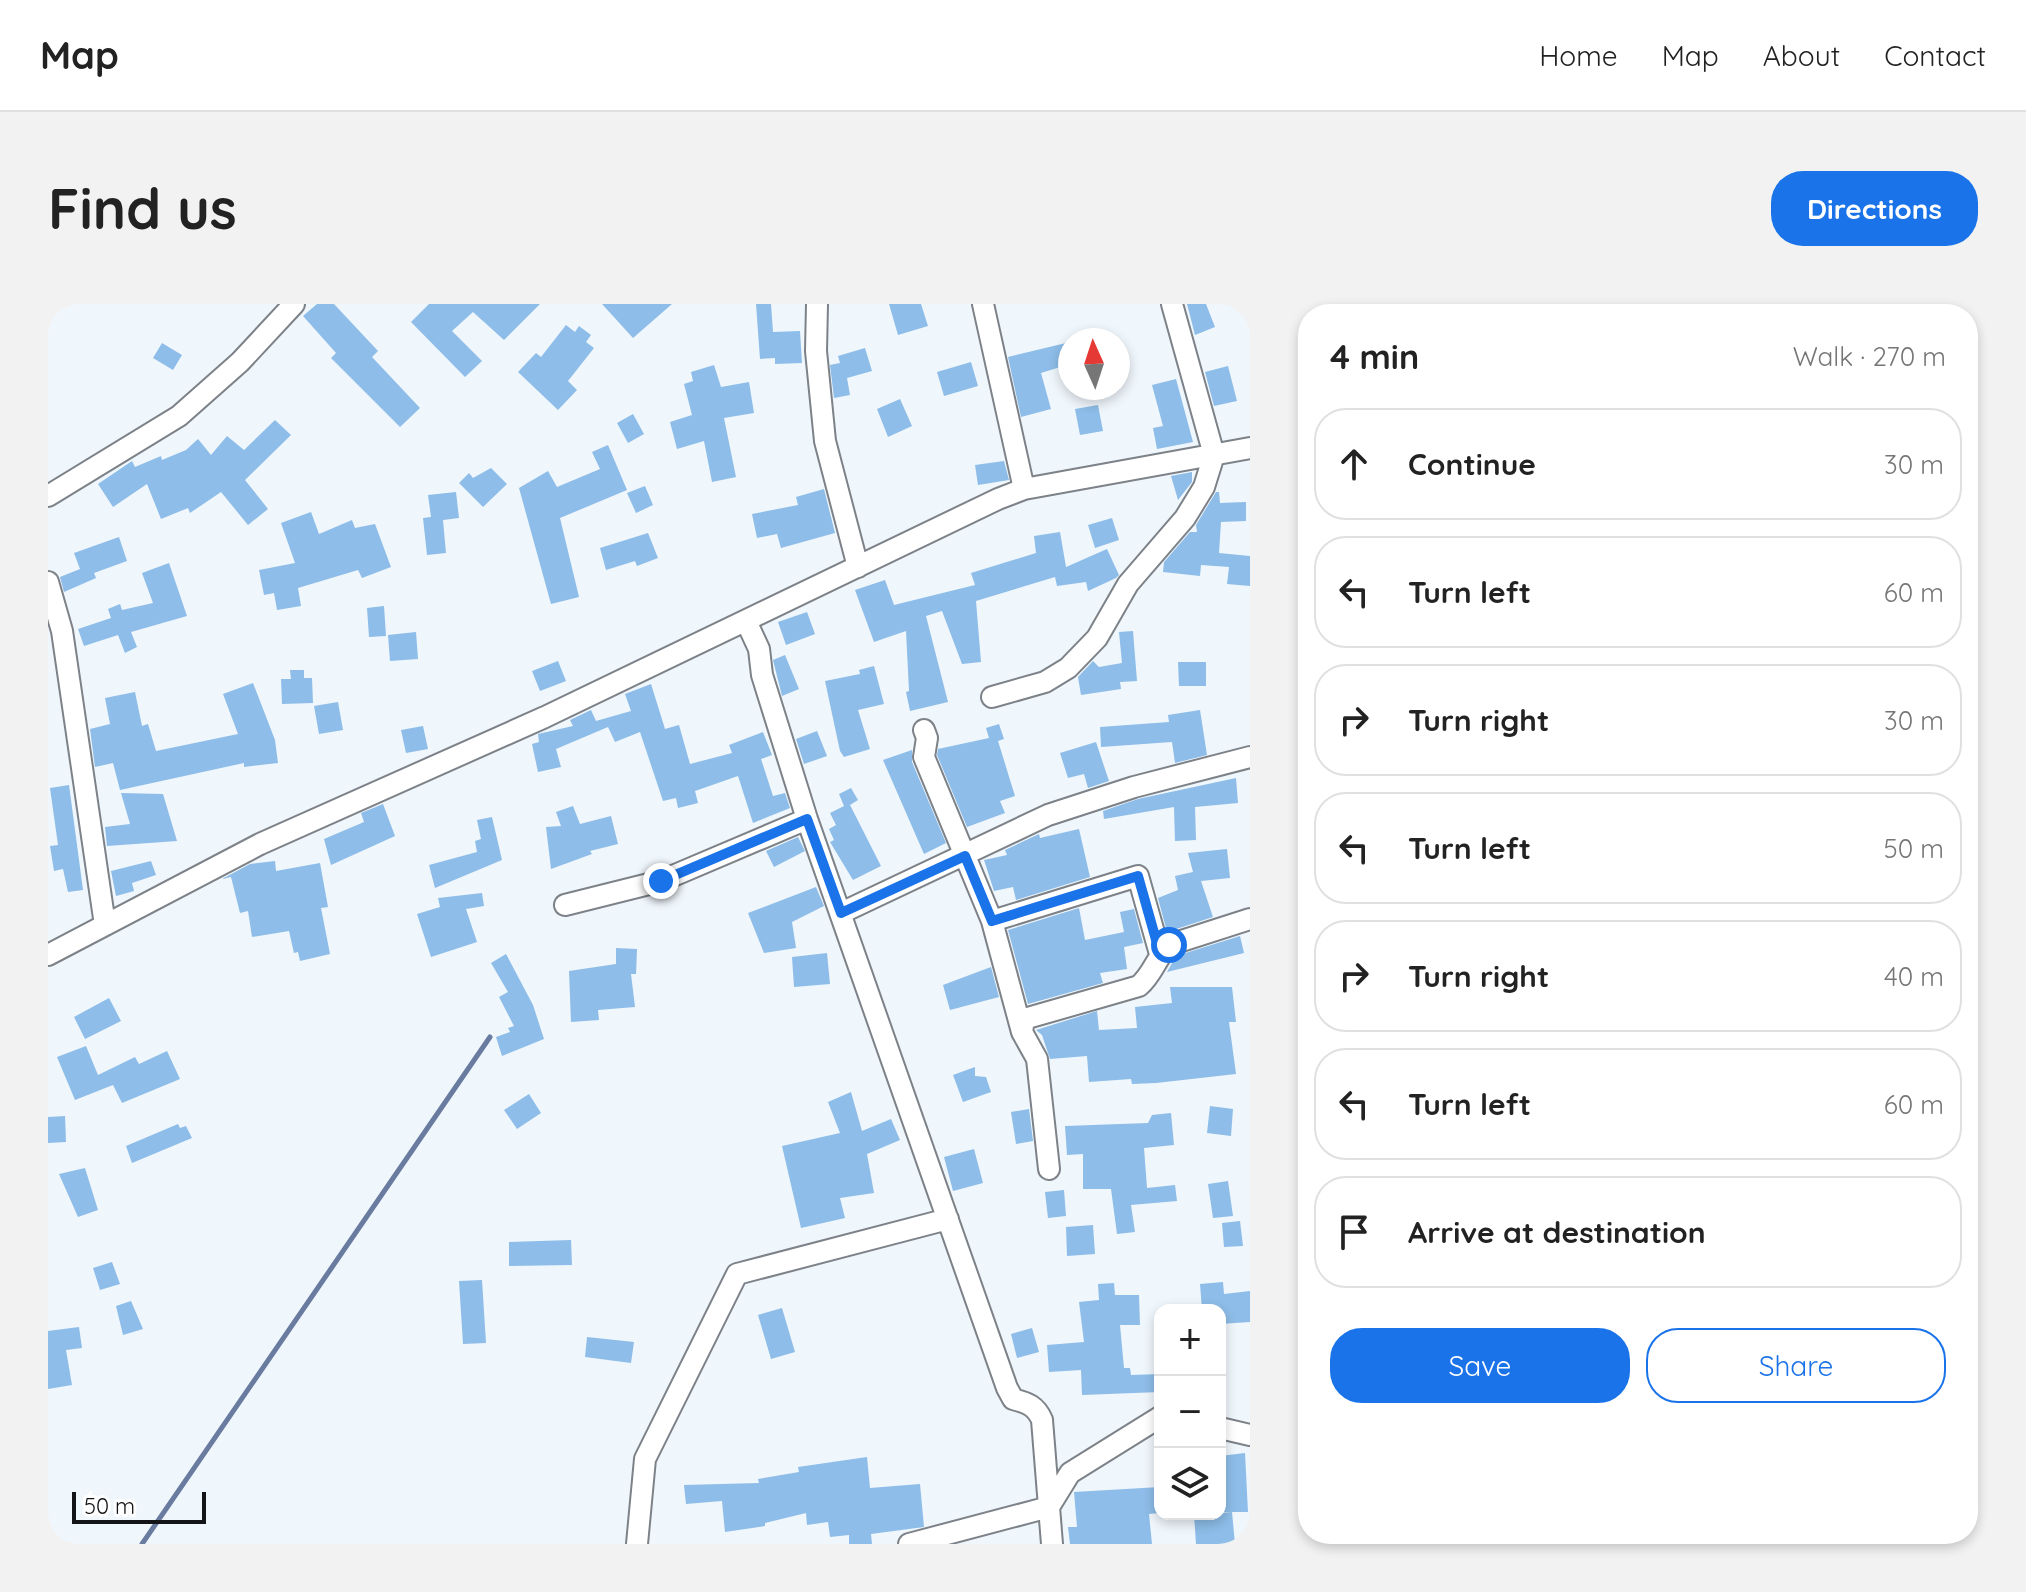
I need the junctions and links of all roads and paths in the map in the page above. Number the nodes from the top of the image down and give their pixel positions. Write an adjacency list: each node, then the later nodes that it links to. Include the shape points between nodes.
1 (294, 304): 8 (street, via 179,416)
2 (817, 304): 9 (street, via 825,441)
3 (983, 304): 7 (street)
4 (1172, 304): 6 (street)
5 (1250, 448): 6 (street)
6 (1214, 455): 7 (street); 12 (street, via 1204,487 1185,518 1128,584 1097,638 1068,668 1045,682)
7 (1024, 489): 9 (street)
8 (48, 496)
9 (858, 567): 11 (street)
10 (48, 582): 21 (street, via 62,631)
11 (746, 621): 15 (street, via 759,649 762,675); 21 (street, via 260,844)
12 (992, 697)
13 (924, 730): 16 (street, via 924,757)
14 (1250, 757): 16 (street, via 1048,815)
15 (807, 819): 17 (street, via 661,881); 18 (street)
16 (965, 856): 18 (street); 20 (street)
17 (565, 905)
18 (841, 913): 26 (street)
19 (1250, 919): 22 (street, via 1192,936)
20 (992, 921): 22 (street, via 1138,876); 24 (street)
21 (105, 925): 23 (street)
22 (1160, 954): 24 (street, via 1150,977 1139,986 1024,1019)
23 (48, 955)
24 (1022, 1032): 25 (street, via 1037,1059)
25 (1049, 1169)
26 (948, 1219): 30 (street, via 1007,1388 1013,1399 1038,1411 1042,1420); 31 (street, via 737,1274 645,1459)
27 (1154, 1421): 30 (street, via 1070,1473)
28 (1226, 1429): 29 (street)
29 (1250, 1435)
30 (1049, 1507): 32 (street); 33 (street)
31 (637, 1544)
32 (909, 1544)
33 (1052, 1544)

